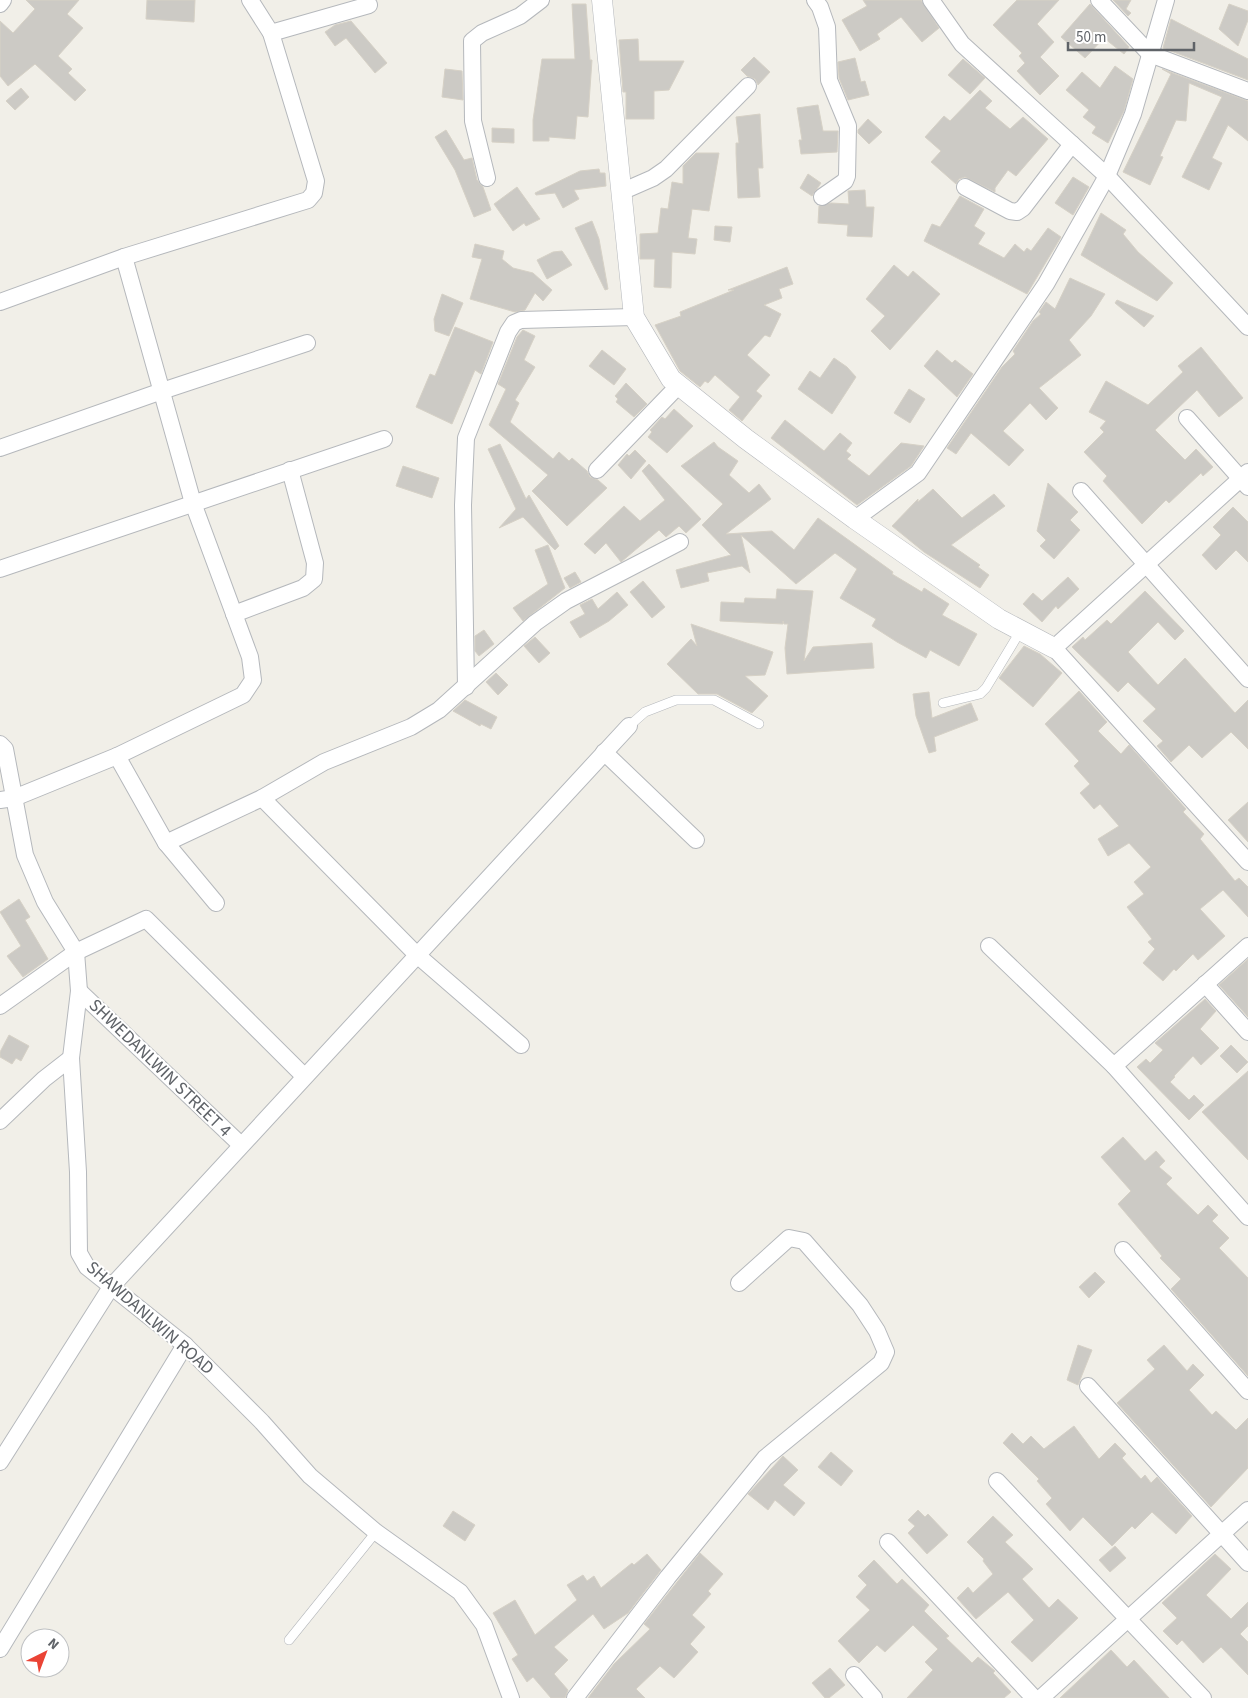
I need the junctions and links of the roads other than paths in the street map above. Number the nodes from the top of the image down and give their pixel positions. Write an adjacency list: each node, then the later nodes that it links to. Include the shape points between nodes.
1 (3, 0): 9 (street)
2 (250, 0): 11 (street)
3 (540, 0): 17 (street, via 520,16 482,33 472,42 473,121)
4 (602, 0): 19 (street)
5 (930, 0): 15 (street, via 962,44)
6 (1099, 0): 12 (street)
7 (1166, 0): 12 (street)
8 (822, 2): 20 (street, via 829,80 848,126 847,176 845,181)
9 (0, 4)
10 (369, 5): 11 (street)
11 (271, 33): 21 (street, via 316,181 314,192 308,200)
12 (1150, 54): 14 (street); 16 (street, via 1133,114)
13 (748, 86): 19 (street, via 666,168 653,178)
14 (1248, 90)
15 (1072, 144): 16 (street); 18 (street, via 1017,212)
16 (1107, 176): 24 (street); 36 (street, via 1046,284 918,473)
17 (487, 178)
18 (965, 187)
19 (621, 192): 23 (street)
20 (822, 197)
21 (124, 257): 22 (street); 27 (street)
22 (0, 302)
23 (634, 317): 26 (street, via 671,378); 44 (street, via 521,320 508,332 466,438 463,505)
24 (1248, 327)
25 (307, 343): 27 (street)
26 (679, 385): 32 (street); 36 (street, via 746,440)
27 (162, 391): 30 (street); 35 (street)
28 (1187, 418): 33 (street)
29 (384, 439): 31 (street)
30 (0, 448)
31 (290, 470): 35 (street); 40 (street, via 315,563 314,579 304,588)
32 (597, 470)
33 (1245, 479): 38 (street)
34 (1081, 491): 38 (street)
35 (193, 503): 39 (street); 40 (street)
36 (855, 519): 41 (street, via 999,619)
37 (680, 542): 44 (street, via 566,601 535,623)
38 (1146, 565): 42 (street); 43 (street)
39 (0, 569)
40 (234, 614): 50 (street, via 250,657 253,680 243,695)
41 (1021, 630): 42 (street); 45 (lane, via 980,694)
42 (1054, 648): 55 (street)
43 (1248, 679)
44 (466, 687): 51 (street, via 411,728 324,762)
45 (943, 703)
46 (759, 724): 47 (lane, via 714,700 676,700 646,712)
47 (629, 726): 49 (street)
48 (0, 744): 52 (street, SHAWDANLWIN ROAD, via 5,749)
49 (604, 752): 53 (street); 60 (street)
50 (117, 756): 52 (street); 54 (street)
51 (262, 798): 54 (street); 60 (street)
52 (7, 799): 59 (street, SHAWDANLWIN ROAD, via 44,902)
53 (696, 840)
54 (166, 843): 56 (street)
55 (1248, 862)
56 (216, 903)
57 (989, 946): 67 (street)
58 (1248, 946): 61 (street)
59 (76, 952): 62 (street, SHAWDANLWIN ROAD); 63 (street); 68 (street, via 146,919)
60 (417, 956): 65 (street); 68 (street)
61 (1204, 984): 64 (street); 67 (street)
62 (79, 991): 66 (street, SHAWDANLWIN ROAD); 70 (street, SHWEDANLWIN STREET 4)
63 (0, 1006)
64 (1248, 1032)
65 (521, 1045)
66 (71, 1058): 69 (street); 74 (street, SHAWDANLWIN ROAD, via 79,1253 87,1268)
67 (1114, 1066): 71 (street)
68 (304, 1076): 70 (street)
69 (0, 1121)
70 (241, 1145): 74 (street)
71 (1248, 1217)
72 (1123, 1250): 77 (street)
73 (739, 1283): 90 (street, via 789,1238 804,1242 860,1306 886,1352 880,1363 765,1458)
74 (111, 1287): 75 (street, SHAWDANLWIN ROAD); 78 (street)
75 (185, 1345): 81 (street, SHAWDANLWIN ROAD, via 262,1422 310,1476); 87 (street)
76 (1088, 1386): 82 (street)
77 (1248, 1391)
78 (0, 1462)
79 (997, 1481): 85 (street)
80 (1248, 1510): 82 (street)
81 (376, 1532): 86 (lane); 89 (street, SHAWDANLWIN ROAD, via 460,1592 484,1625)
82 (1222, 1533): 84 (street); 85 (street)
83 (888, 1542): 92 (street)
84 (1248, 1562)
85 (1129, 1617): 93 (street); 94 (street)
86 (289, 1640)
87 (0, 1649)
88 (854, 1675): 91 (street)
89 (511, 1698)
90 (574, 1698)
91 (874, 1698)
92 (1034, 1698)
93 (1041, 1698)
94 (1203, 1698)

